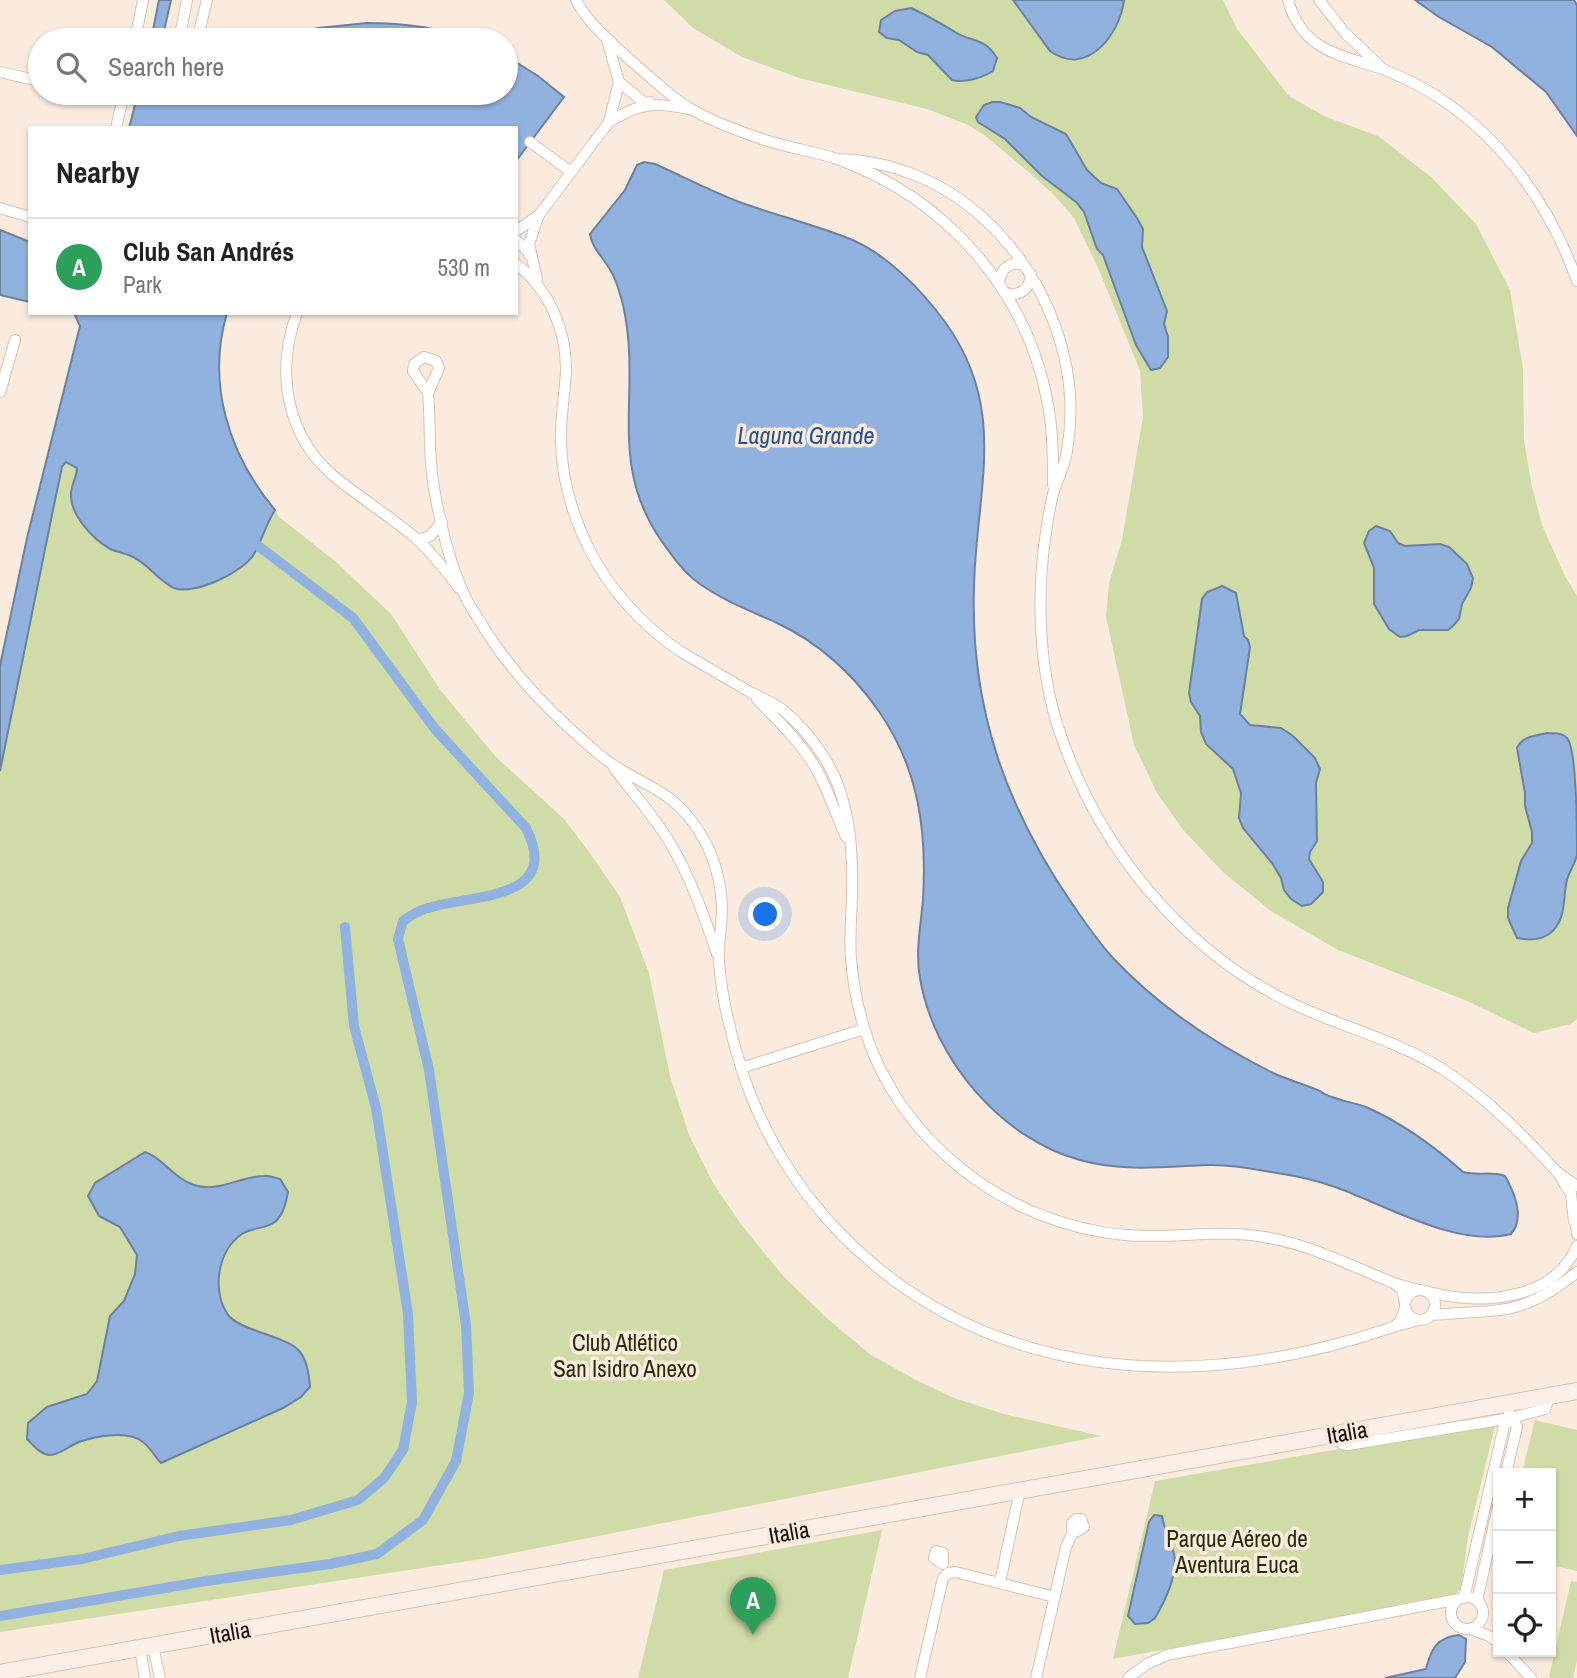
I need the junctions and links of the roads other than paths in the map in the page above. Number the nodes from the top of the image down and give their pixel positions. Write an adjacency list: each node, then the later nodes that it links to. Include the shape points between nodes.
1 (143, 0): 7 (street)
2 (187, 0): 8 (street)
3 (207, 0): 9 (street)
4 (1288, 0): 12 (street, via 1296,22 1311,40)
5 (1319, 0): 11 (street)
6 (575, 2): 10 (street)
7 (137, 28)
8 (181, 28)
9 (200, 28)
10 (606, 37): 13 (street); 17 (street)
11 (1354, 42): 12 (street, via 1353,53); 14 (street)
12 (1344, 58): 14 (street)
13 (632, 61): 17 (street); 18 (street)
14 (1385, 71): 38 (street, via 1437,97 1505,156 1546,212)
15 (0, 72): 16 (street)
16 (28, 78)
17 (619, 78): 19 (street); 22 (street)
18 (662, 88): 19 (street, via 655,101); 21 (street)
19 (646, 104): 21 (street); 22 (street)
20 (121, 105): 23 (street)
21 (691, 109): 25 (street, via 765,140)
22 (609, 122): 26 (street)
23 (116, 126)
24 (530, 142): 26 (street)
25 (837, 159): 27 (street, via 875,162); 28 (street)
26 (571, 172): 30 (street)
27 (920, 177): 28 (street, via 910,182); 37 (street, via 975,211)
28 (909, 195): 39 (street, via 943,219)
29 (0, 208): 31 (street)
30 (539, 215): 32 (street); 34 (street)
31 (28, 216)
32 (518, 230)
33 (518, 242): 34 (street)
34 (530, 253): 35 (street, via 528,260); 40 (street)
35 (518, 265)
36 (518, 266): 40 (street)
37 (1028, 270): 39 (street, via 1018,263 1005,267); 41 (street, via 1024,291); 46 (street, via 1059,337)
38 (1577, 281)
39 (999, 282): 41 (street)
40 (538, 284): 58 (street, via 557,319 564,344 562,461 575,515 601,570 654,631 750,692 796,740 819,774 850,849 851,958)
41 (1006, 293): 47 (street, via 1035,354)
42 (297, 315): 50 (street, via 285,362 288,398 299,432 335,477)
43 (15, 340): 44 (street)
44 (0, 392)
45 (428, 393): 49 (street, via 430,459)
46 (1069, 407): 47 (street, via 1062,413); 48 (street, via 1067,451)
47 (1049, 409): 48 (street)
48 (1053, 495): 60 (street, via 1042,566 1046,672 1067,750 1092,806 1121,854 1176,921 1219,959 1291,1003 1441,1068 1496,1110)
49 (442, 522): 50 (street, via 430,536); 51 (street)
50 (417, 540): 51 (street)
51 (464, 595): 52 (street, via 525,685)
52 (610, 763): 53 (street); 54 (street)
53 (653, 786): 54 (street, via 642,789); 55 (street, via 684,810 702,836 715,864)
54 (639, 800): 56 (street, via 671,844)
55 (722, 907): 56 (street, via 712,914); 57 (street)
56 (703, 912): 57 (street)
57 (719, 961): 59 (street)
58 (864, 1029): 59 (street); 67 (street, via 891,1088 923,1133 984,1187 1026,1210 1086,1230 1122,1235 1268,1237 1324,1253)
59 (741, 1068): 71 (street, via 776,1147 830,1223 906,1291 992,1336 1072,1359 1193,1366 1286,1355)
60 (1558, 1173): 61 (street); 63 (street, via 1571,1194)
61 (1577, 1186)
62 (1577, 1209): 63 (street)
63 (1574, 1221): 64 (street)
64 (1577, 1234)
65 (1577, 1246): 68 (street, via 1568,1262 1525,1291 1476,1300)
66 (1577, 1272): 70 (street, via 1524,1306)
67 (1394, 1283): 68 (street); 69 (street, via 1402,1290)
68 (1423, 1291): 69 (street, via 1410,1294); 70 (street, via 1434,1301)
69 (1405, 1305): 70 (street, via 1409,1315); 71 (street, via 1400,1322)
70 (1426, 1317): 71 (street)
71 (1393, 1327)
72 (1577, 1391): 73 (street, Italia)
73 (1509, 1410): 74 (street, via 1517,1427); 75 (street, Italia, via 1331,1434); 77 (street)
74 (1507, 1468)
75 (1020, 1490): 80 (street); 88 (street, Italia)
76 (1493, 1529): 79 (street)
77 (1479, 1530): 79 (street); 82 (street)
78 (1072, 1534): 81 (street)
79 (1492, 1534): 83 (street)
80 (1000, 1582): 81 (street); 93 (street, via 946,1568)
81 (1055, 1597): 94 (street)
82 (1461, 1599): 83 (street); 84 (street); 85 (street, via 1452,1607)
83 (1476, 1601): 86 (street)
84 (1427, 1607): 85 (street); 95 (street, via 1167,1655)
85 (1451, 1617): 87 (street, via 1460,1628)
86 (1482, 1617): 87 (street); 87 (street, via 1498,1642)
87 (1470, 1629)
88 (146, 1647): 90 (street, Italia); 91 (street); 92 (street)
89 (1512, 1657): 96 (street)
90 (0, 1673)
91 (145, 1678)
92 (160, 1678)
93 (920, 1678)
94 (1036, 1678)
95 (1128, 1678)
96 (1531, 1678)

